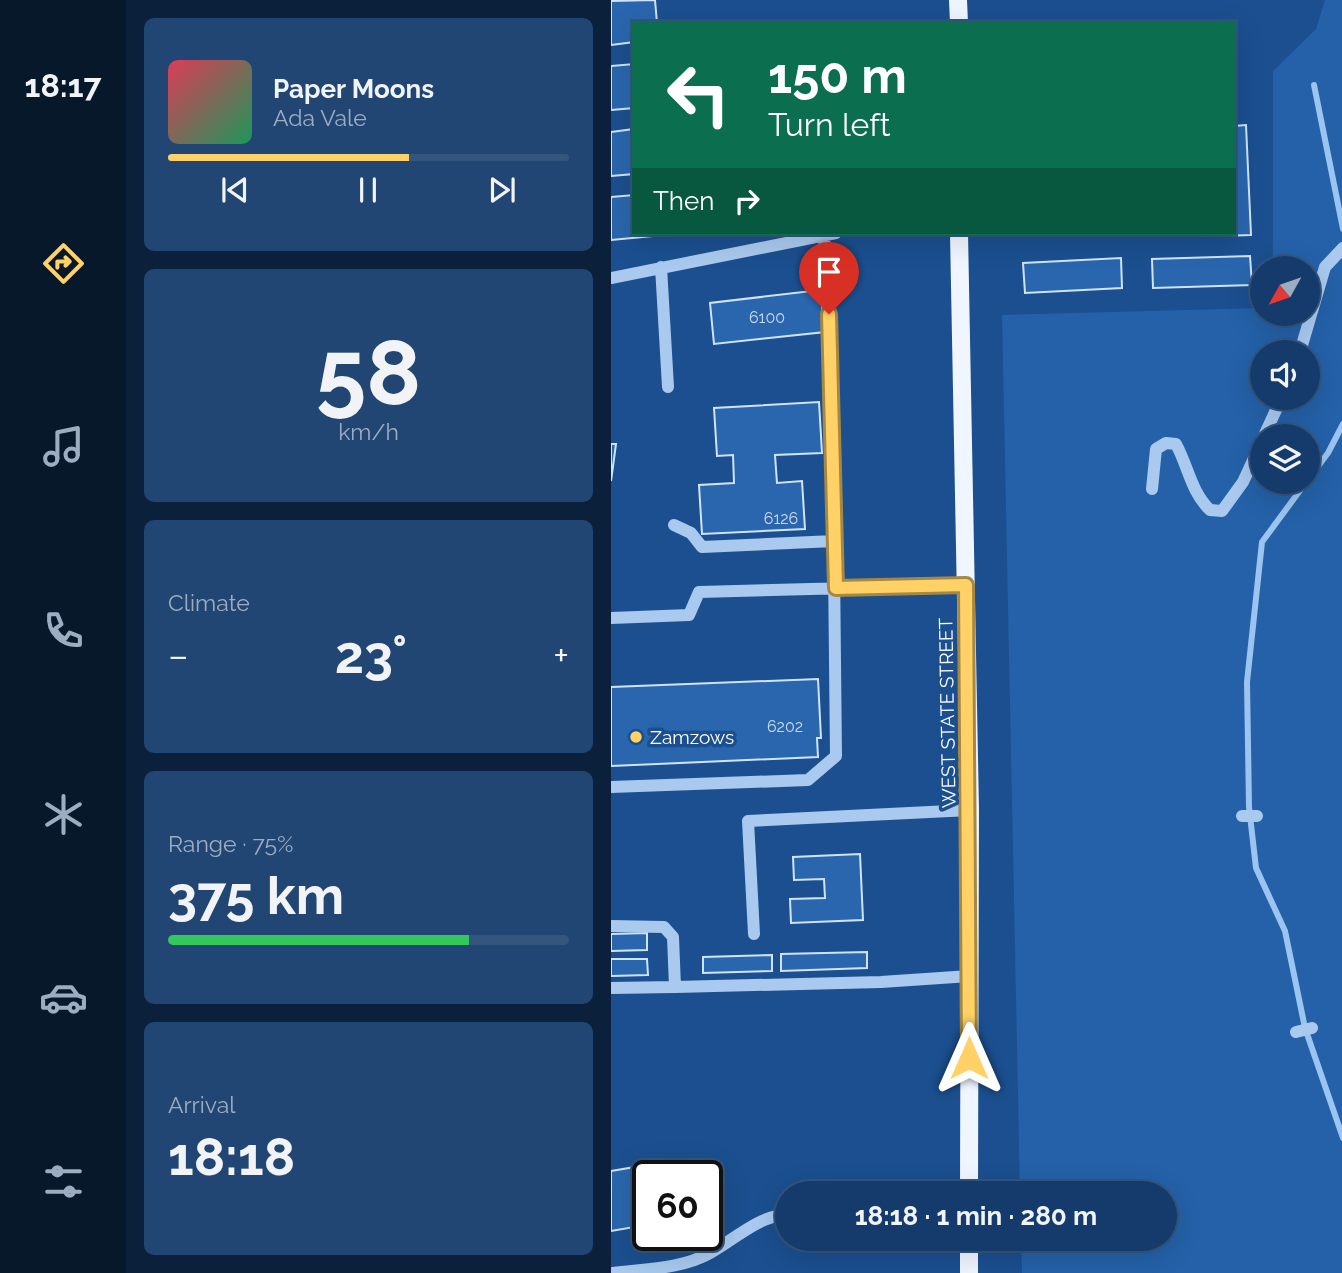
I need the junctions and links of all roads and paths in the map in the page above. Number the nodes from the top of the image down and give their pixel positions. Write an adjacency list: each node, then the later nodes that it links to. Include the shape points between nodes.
1 (958, 0): 2 (main road)
2 (959, 21)
3 (825, 235): 7 (street)
4 (830, 235): 14 (street)
5 (959, 235): 15 (main road, WEST STATE STREET)
6 (1340, 250): 9 (street, via 1325,267)
7 (661, 267): 8 (street); 10 (street)
8 (611, 278)
9 (1304, 340)
10 (668, 387)
11 (1250, 467): 12 (street, via 1222,511 1210,510 1197,498 1176,443 1166,443 1156,449)
12 (1152, 489)
13 (674, 525): 14 (street, via 691,533 702,547)
14 (834, 541): 16 (street)
15 (966, 585): 16 (street); 19 (main road, WEST STATE STREET)
16 (836, 588): 17 (street, via 699,592 689,615); 18 (street, via 836,756 808,780)
17 (611, 618)
18 (611, 787)
19 (970, 810): 23 (street, via 747,821); 24 (main road, WEST STATE STREET)
20 (1242, 816): 21 (street)
21 (1257, 816)
22 (611, 926): 25 (street, via 664,927 673,937)
23 (754, 934)
24 (970, 976): 25 (street); 29 (main road, WEST STATE STREET)
25 (675, 987): 26 (street)
26 (611, 988)
27 (1312, 1028): 28 (street)
28 (1296, 1032)
29 (969, 1181)
30 (775, 1218): 32 (street, via 751,1224 709,1254 683,1263)
31 (969, 1251): 33 (main road)
32 (613, 1273)
33 (969, 1273)

